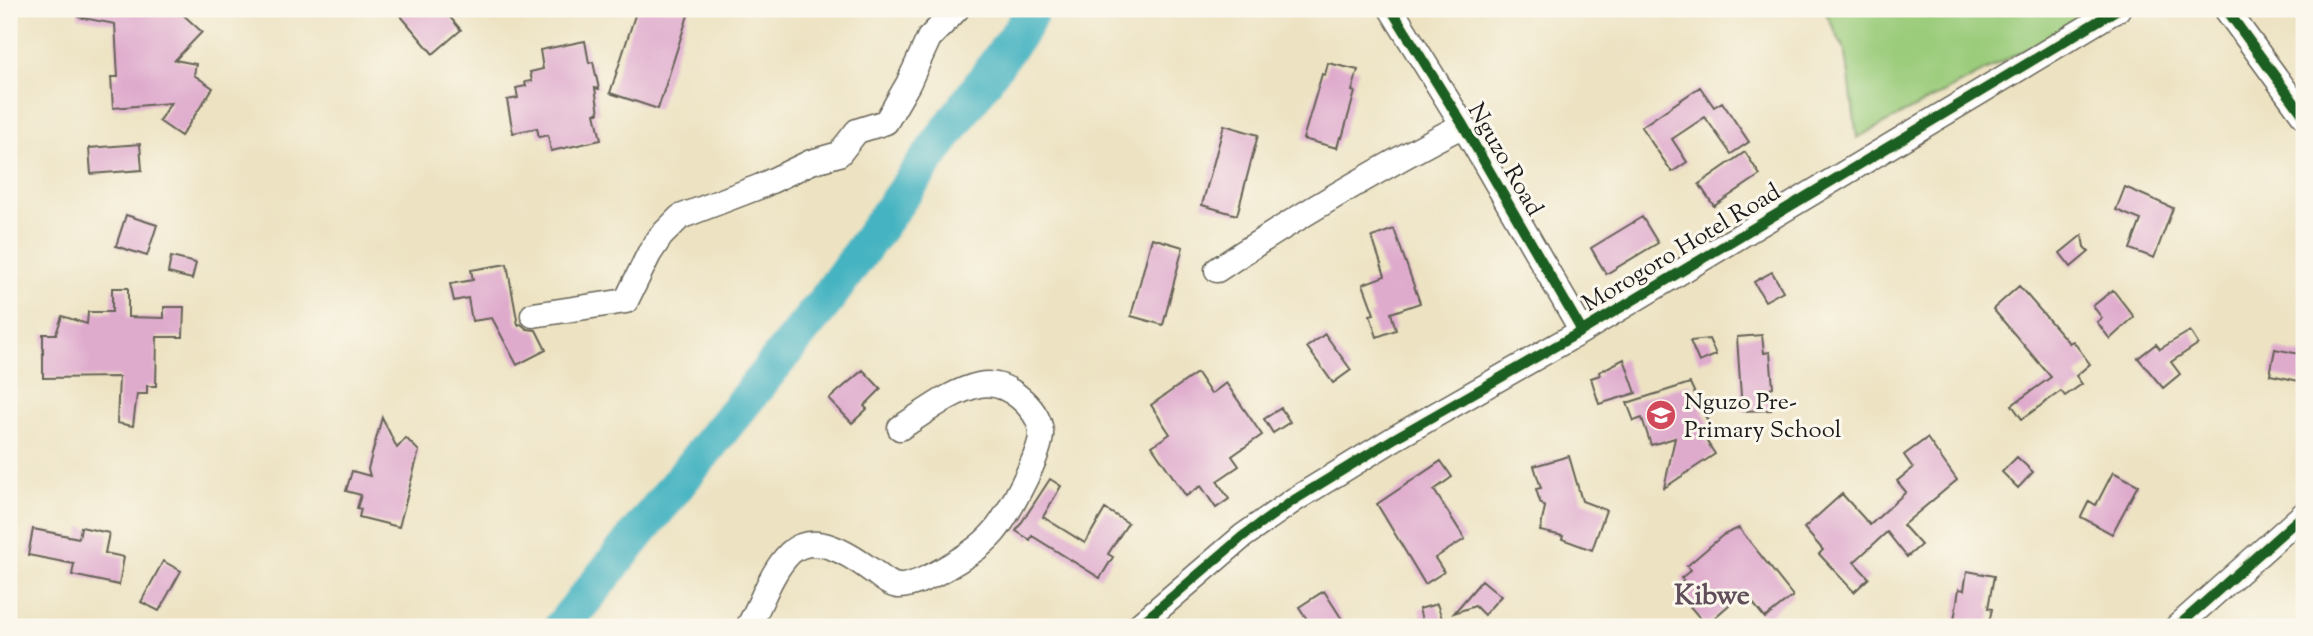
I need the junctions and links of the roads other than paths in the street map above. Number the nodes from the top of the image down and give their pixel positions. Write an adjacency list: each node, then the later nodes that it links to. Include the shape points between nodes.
1 (957, 9): 8 (street, via 929,38 886,122 857,131 839,154 680,217 655,245 626,301)
2 (1391, 9): 6 (street, Nguzo Road)
3 (2118, 9): 9 (street, Morogoro Hotel Road)
4 (2225, 9): 5 (street)
5 (2304, 116)
6 (1463, 125): 7 (street, via 1289,221); 9 (street, Nguzo Road)
7 (1217, 270)
8 (533, 315)
9 (1582, 331): 13 (street, Morogoro Hotel Road, via 1294,500 1243,536)
10 (900, 428): 12 (street, via 970,387 990,384 1012,391 1033,411 1040,423 1041,444 999,525 968,554 899,586 825,545 800,545 772,578)
11 (2304, 514): 14 (street)
12 (748, 627)
13 (1137, 627)
14 (2177, 627)

